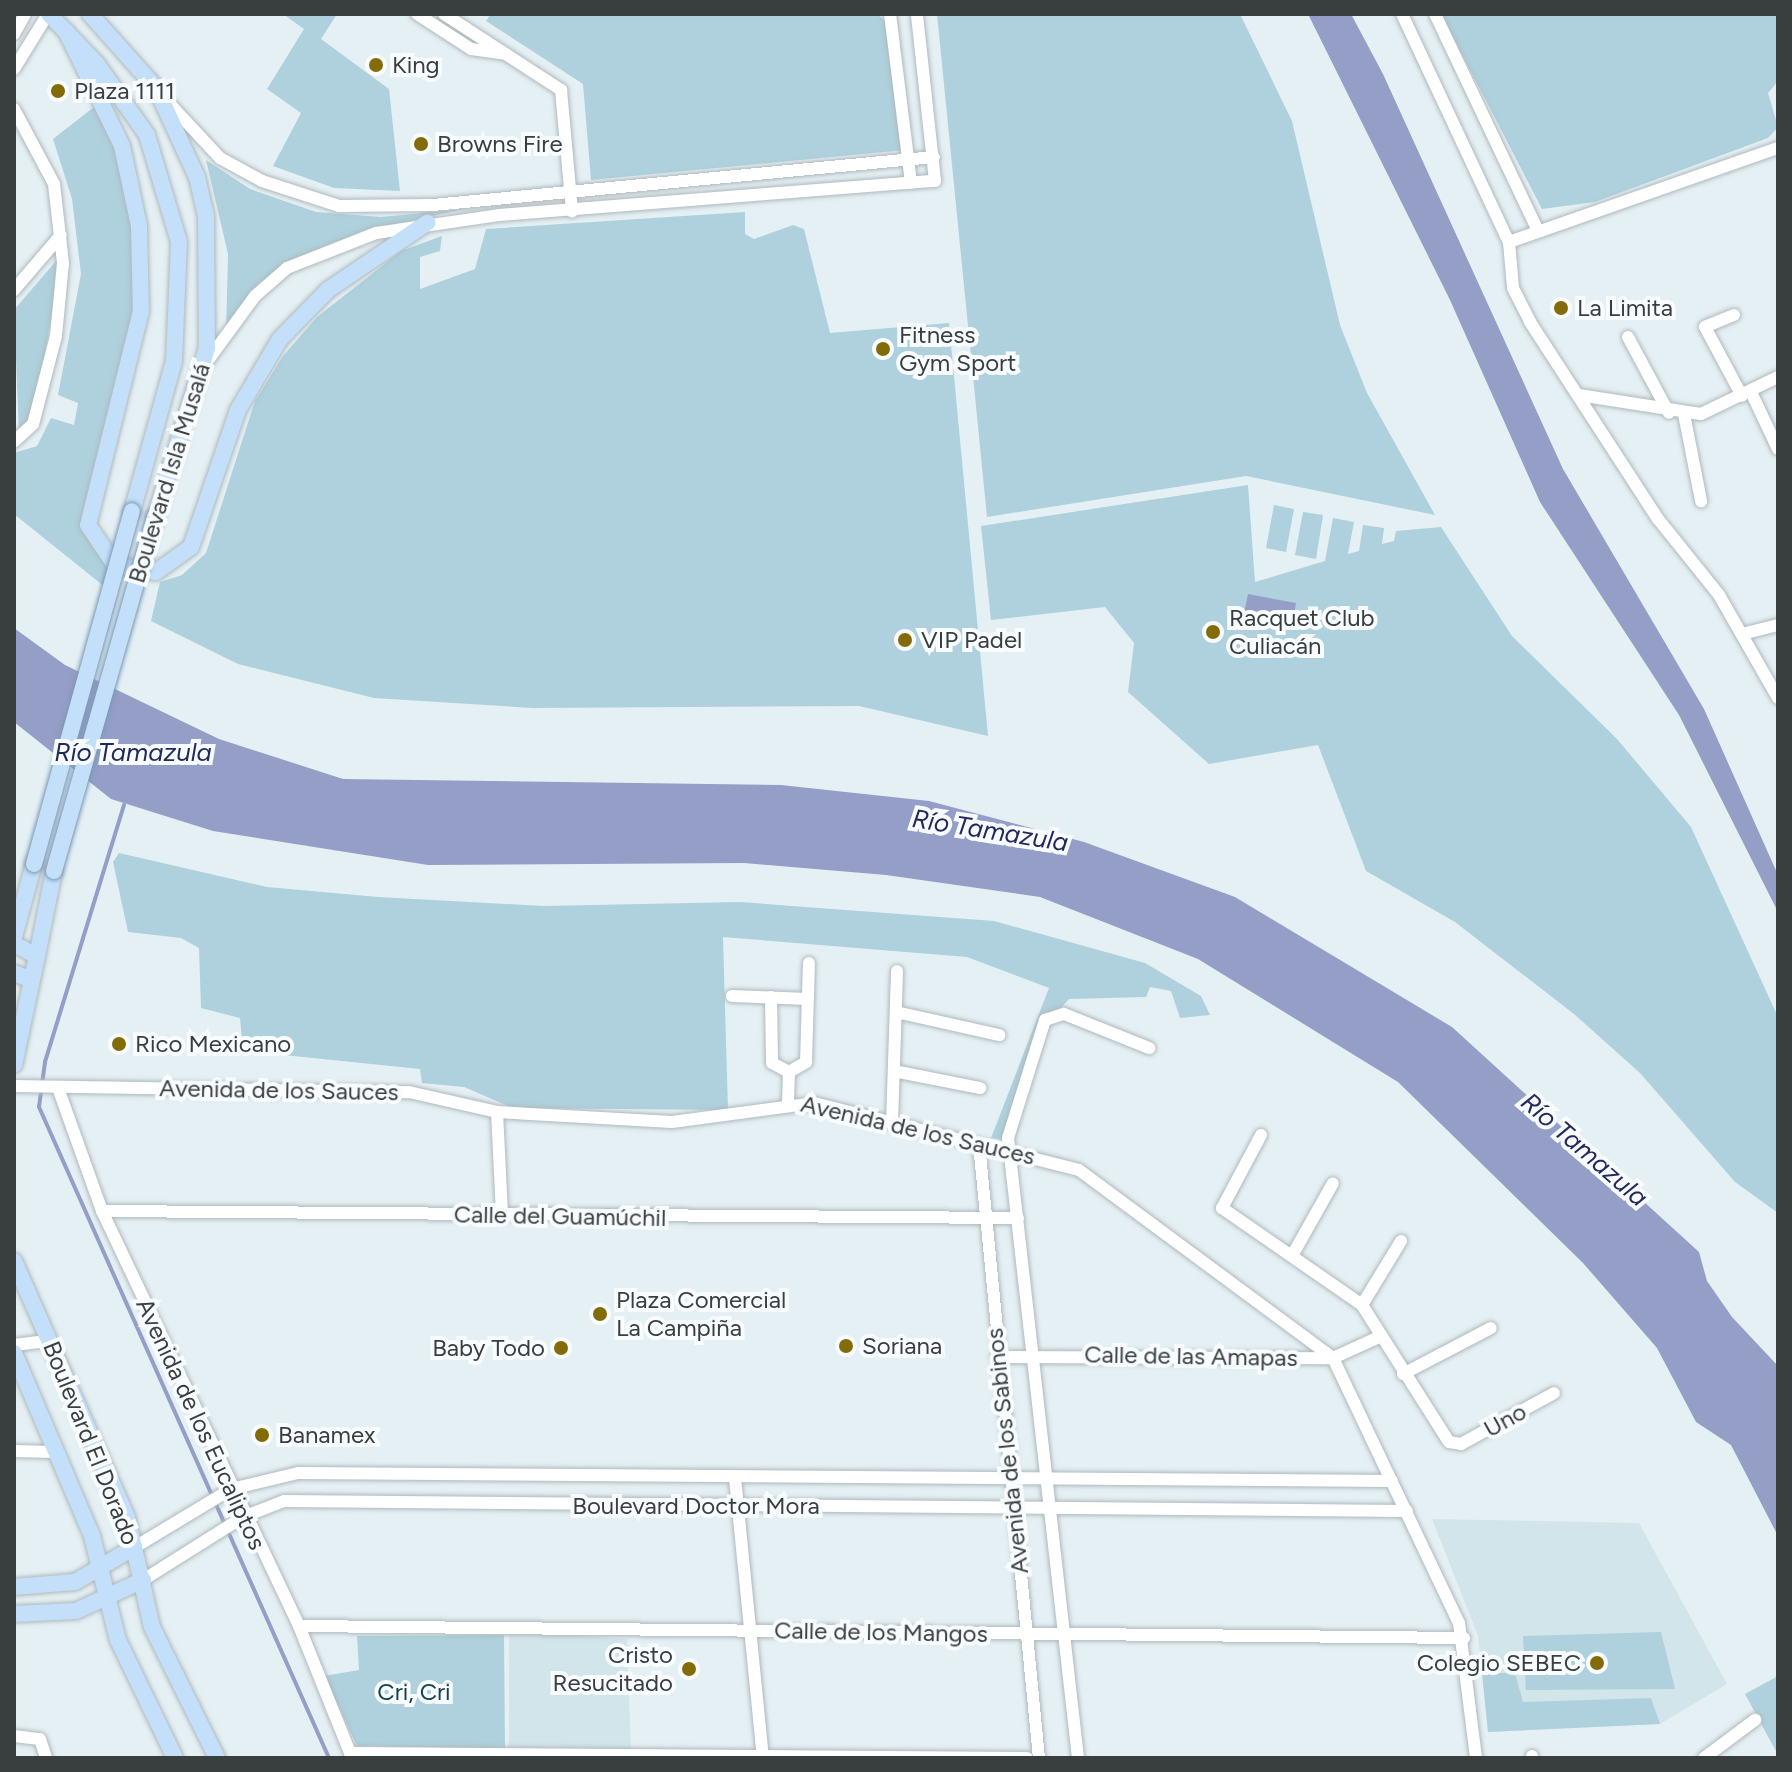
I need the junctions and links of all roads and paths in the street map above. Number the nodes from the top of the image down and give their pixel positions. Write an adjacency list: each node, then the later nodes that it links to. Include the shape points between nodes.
1 (25, 14): 11 (street)
2 (48, 14): 10 (main road, Boulevard Isla Musalá); 13 (street)
3 (90, 14): 14 (main road, Boulevard Isla Musalá)
4 (417, 14): 12 (street, via 471,49)
5 (444, 14): 12 (street)
6 (890, 14): 18 (street)
7 (917, 14): 17 (street)
8 (1402, 14): 25 (street)
9 (1435, 14): 23 (street)
10 (66, 31): 22 (main road, via 122,146 139,226 141,311 88,525 115,565 156,572 191,547 238,410 280,339 340,280); 41 (main road, Boulevard Isla Musalá, bridge, via 147,135 179,242 174,361)
11 (14, 34)
12 (506, 54): 20 (street, via 561,90)
13 (14, 69)
14 (156, 88): 20 (street, via 220,158 309,199 390,208); 29 (main road, Boulevard Isla Musalá, via 197,177 206,216 211,318)
15 (14, 109): 24 (street, via 54,184)
16 (1778, 148): 23 (street)
17 (934, 157): 18 (street); 19 (street, via 935,181)
18 (909, 158): 19 (street); 20 (street)
19 (911, 183): 21 (street)
20 (571, 193): 21 (street)
21 (572, 212): 22 (street)
22 (427, 223): 29 (street, via 355,239 287,268 255,296)
23 (1538, 231): 25 (street)
24 (61, 235): 26 (street); 35 (street, via 56,336 33,424)
25 (1509, 242): 32 (street, via 1513,288)
26 (14, 290)
27 (1734, 315): 31 (street, via 1705,327)
28 (1628, 337): 33 (street)
29 (204, 366): 45 (main road, Boulevard Isla Musalá, bridge, via 54,871)
30 (1778, 377): 31 (street)
31 (1746, 394): 34 (street); 36 (street)
32 (1579, 395): 33 (street); 39 (street)
33 (1669, 413): 34 (street)
34 (1684, 414): 37 (street)
35 (14, 442)
36 (1778, 449)
37 (1701, 501)
38 (1778, 625): 39 (street)
39 (1742, 634): 40 (street)
40 (1778, 698)
41 (33, 869): 42 (main road); 43 (main road, Boulevard Isla Musalá)
42 (14, 888)
43 (14, 937)
44 (14, 944): 45 (main road)
45 (37, 956): 49 (main road)
46 (809, 963): 52 (street)
47 (897, 971): 53 (street)
48 (14, 973): 49 (main road)
49 (32, 980): 56 (main road)
50 (732, 996): 51 (street)
51 (771, 997): 52 (street); 58 (street, via 772,1063)
52 (808, 999): 58 (street, via 806,1062)
53 (896, 1012): 54 (street); 57 (street)
54 (999, 1035)
55 (1149, 1048): 67 (street, via 1064,1014 1045,1020)
56 (14, 1065)
57 (894, 1071): 61 (street); 64 (street)
58 (789, 1072): 62 (street)
59 (20, 1087): 60 (street, Avenida de los Sauces)
60 (54, 1088): 63 (street, Avenida de los Sauces, via 409,1092); 69 (street, Avenida de los Eucaliptos)
61 (980, 1088)
62 (788, 1101): 63 (street, Avenida de los Sauces, via 700,1122); 64 (street, Avenida de los Sauces)
63 (497, 1112): 70 (street)
64 (892, 1123): 66 (street, Avenida de los Sauces)
65 (1261, 1135): 74 (street, via 1222,1208)
66 (979, 1144): 67 (street, Avenida de los Sauces); 72 (street, Avenida de los Sabinos)
67 (1010, 1152): 71 (street, Avenida de los Sabinos); 84 (street, Avenida de los Sauces, via 1079,1170 1111,1189)
68 (1333, 1183): 74 (street)
69 (102, 1211): 70 (street, Calle del Guamúchil); 93 (street, Avenida de los Eucaliptos)
70 (502, 1215): 72 (street, Calle del Guamúchil)
71 (1018, 1218): 72 (street, Calle del Guamúchil); 82 (street, Avenida de los Sabinos)
72 (984, 1219): 83 (street, Avenida de los Sabinos)
73 (1401, 1241): 76 (street)
74 (1293, 1254): 76 (street)
75 (14, 1261): 79 (main road, Boulevard El Dorado)
76 (1362, 1305): 78 (street)
77 (1491, 1328): 85 (street)
78 (1381, 1336): 84 (street, Calle de las Amapas); 85 (street)
79 (49, 1341): 80 (street); 99 (main road, Boulevard El Dorado)
80 (14, 1345)
81 (14, 1353): 88 (main road, Boulevard El Dorado)
82 (1035, 1355): 83 (street, Calle de las Amapas); 84 (street, Calle de las Amapas); 91 (street, Avenida de los Sabinos)
83 (997, 1357): 90 (street, Avenida de los Sabinos)
84 (1333, 1358): 92 (street, Avenida de los Sauces)
85 (1403, 1374): 86 (street, Uno, via 1455,1445)
86 (1554, 1393)
87 (14, 1451): 88 (street)
88 (55, 1452): 100 (main road, Boulevard El Dorado)
89 (735, 1478): 90 (street, Boulevard Doctor Mora); 93 (street, Boulevard Doctor Mora, via 298,1473); 94 (street)
90 (1010, 1478): 91 (street, Boulevard Doctor Mora); 95 (street, Avenida de los Sabinos)
91 (1047, 1479): 92 (street, Boulevard Doctor Mora); 96 (street, Avenida de los Sabinos)
92 (1392, 1481): 97 (street, Avenida de los Sauces)
93 (228, 1491): 98 (street, Avenida de los Eucaliptos); 99 (street, Boulevard Doctor Mora)
94 (738, 1506): 95 (street, Boulevard Doctor Mora); 98 (street, Boulevard Doctor Mora, via 284,1501); 106 (street)
95 (1014, 1508): 96 (street, Boulevard Doctor Mora); 107 (street, Avenida de los Sabinos)
96 (1050, 1508): 97 (street, Boulevard Doctor Mora); 108 (street, Avenida de los Sabinos)
97 (1407, 1511): 109 (street, Avenida de los Sauces)
98 (241, 1518): 101 (street, Boulevard Doctor Mora); 105 (street, Avenida de los Eucaliptos)
99 (135, 1547): 100 (main road, Boulevard Doctor Mora); 101 (main road, Boulevard El Dorado)
100 (103, 1567): 102 (main road, Boulevard Doctor Mora, via 75,1582); 103 (main road, Boulevard El Dorado)
101 (143, 1580): 103 (main road, Boulevard Doctor Mora); 117 (main road, Boulevard El Dorado, via 152,1627)
102 (14, 1587)
103 (110, 1600): 104 (main road, Boulevard Doctor Mora, via 76,1611); 116 (main road, Boulevard El Dorado, via 118,1640)
104 (14, 1614)
105 (299, 1626): 106 (street, Calle de los Mangos); 112 (street, Avenida de los Eucaliptos)
106 (750, 1630): 107 (street, Calle de los Mangos); 114 (street)
107 (1026, 1633): 108 (street, Calle de los Mangos); 119 (street, Avenida de los Sabinos)
108 (1066, 1634): 109 (street, Calle de los Mangos); 120 (street, Avenida de los Sabinos)
109 (1464, 1638): 121 (street, Avenida de los Sauces)
110 (1755, 1720): 113 (street)
111 (14, 1736): 115 (street, via 40,1739)
112 (351, 1755): 114 (street)
113 (1711, 1756)
114 (763, 1757): 118 (street)
115 (46, 1758)
116 (175, 1758)
117 (217, 1758)
118 (1027, 1758)
119 (1039, 1758)
120 (1078, 1758)
121 (1476, 1758)

